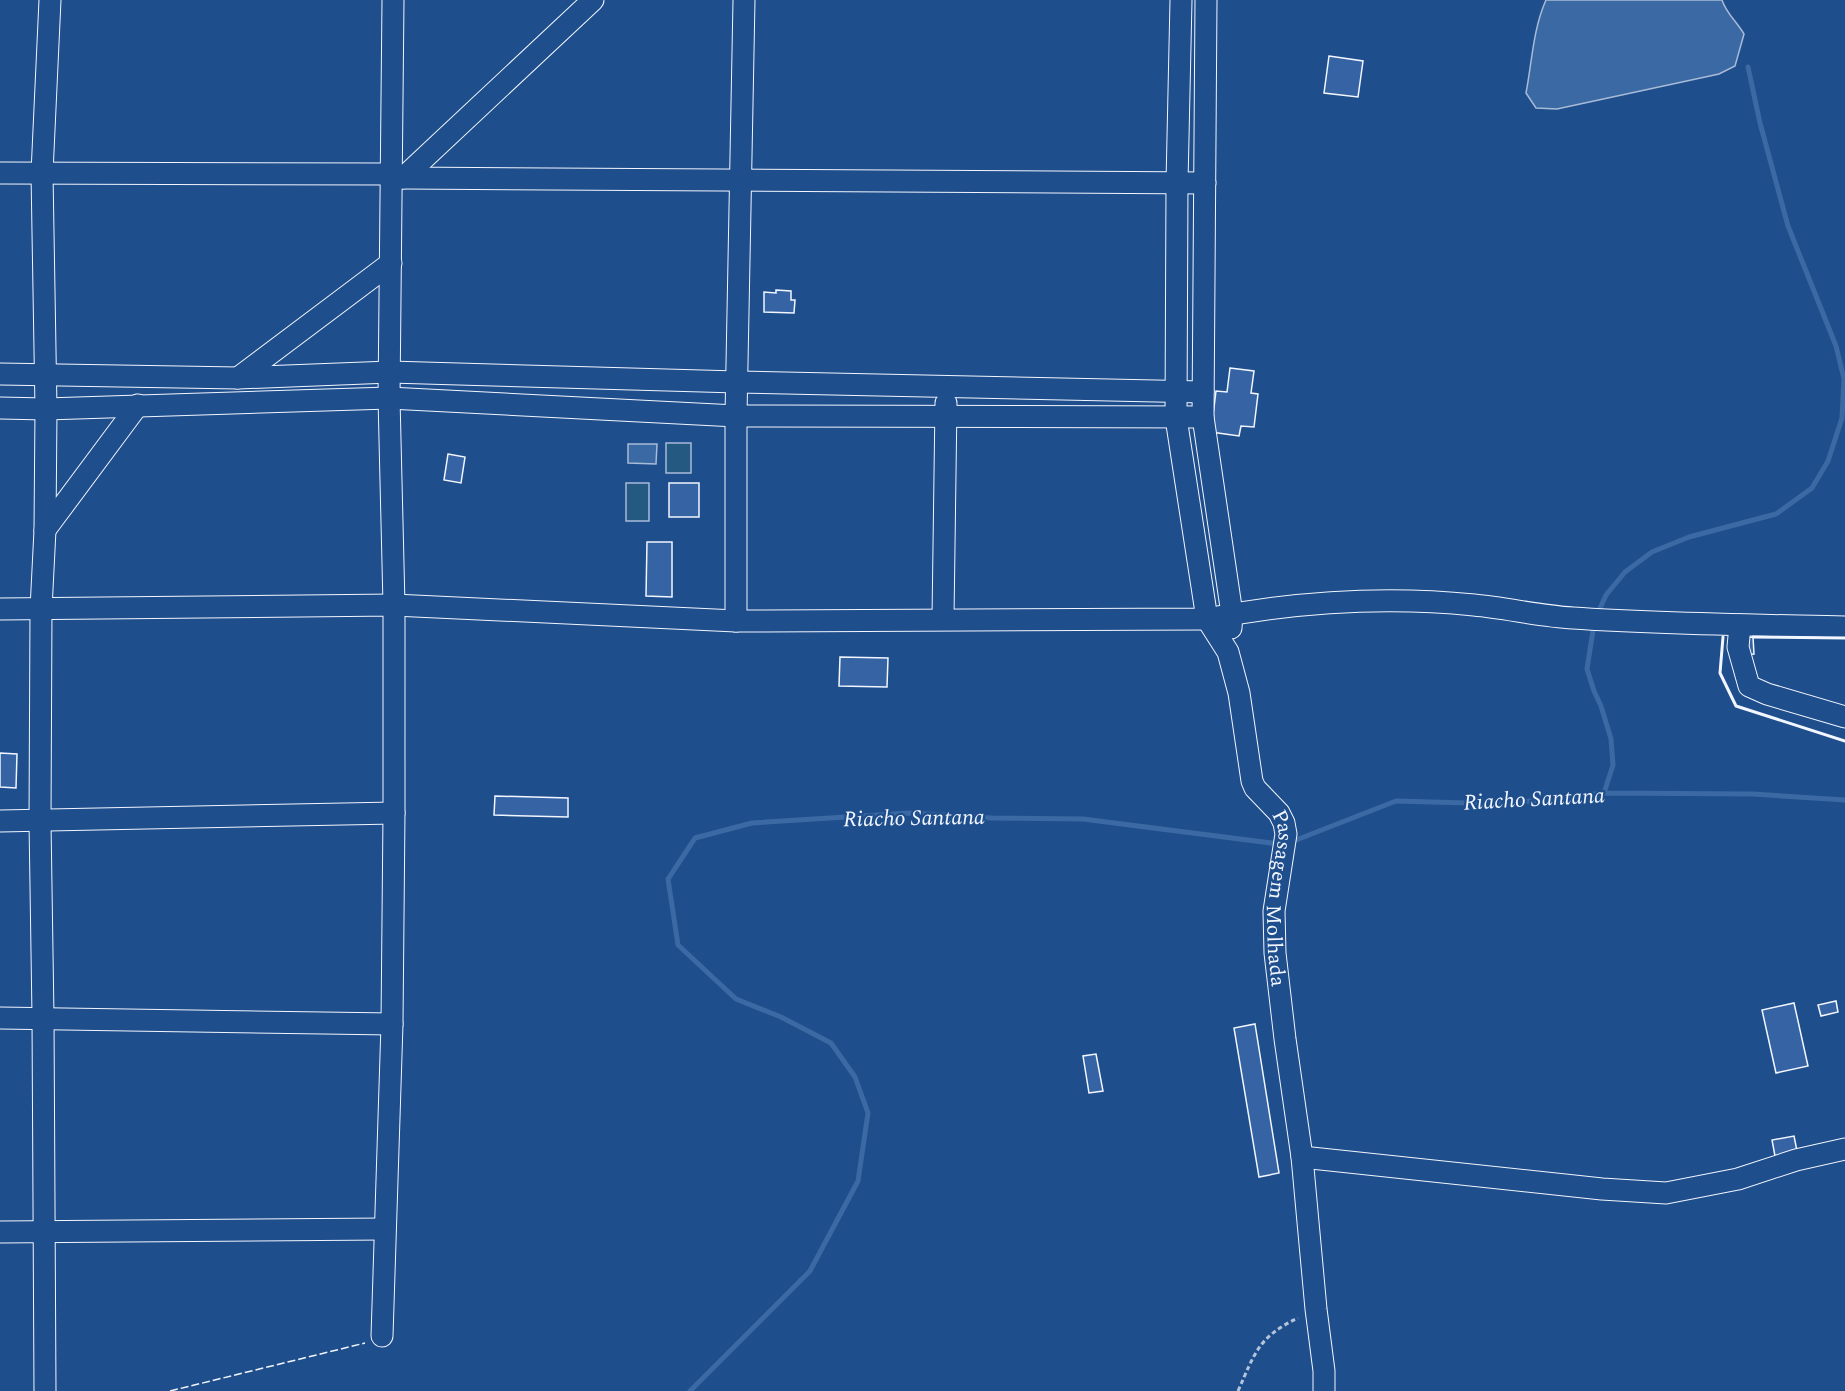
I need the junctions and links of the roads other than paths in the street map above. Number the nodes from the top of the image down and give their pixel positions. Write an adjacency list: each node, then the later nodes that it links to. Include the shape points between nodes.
1 (50, 0): 8 (street)
2 (393, 0): 9 (street)
3 (592, 0): 9 (street)
4 (744, 0): 10 (street)
5 (1181, 0): 11 (street)
6 (1206, 0): 12 (street)
7 (0, 173): 8 (street)
8 (42, 173): 9 (street); 16 (street)
9 (397, 176): 10 (street); 13 (street)
10 (741, 179): 11 (street); 18 (street)
11 (1177, 183): 12 (street); 21 (street)
12 (1205, 183): 20 (street)
13 (391, 263): 14 (street); 17 (street)
14 (390, 372): 17 (street); 18 (street); 22 (street)
15 (0, 374): 16 (street)
16 (46, 374): 17 (street); 25 (street)
17 (238, 378)
18 (737, 382): 19 (street); 26 (street)
19 (947, 387): 21 (street); 27 (street)
20 (1203, 392): 21 (street); 28 (street)
21 (1176, 393): 29 (street)
22 (389, 398): 23 (street); 26 (street); 31 (street)
23 (138, 405): 25 (street); 30 (street)
24 (0, 408): 25 (street)
25 (46, 408): 30 (street)
26 (736, 416): 27 (street); 37 (street)
27 (946, 417): 29 (street); 35 (street)
28 (1203, 417): 29 (street); 34 (street)
29 (1176, 418): 36 (street)
30 (45, 530): 33 (street)
31 (394, 605): 33 (street); 37 (street); 42 (street)
32 (0, 609): 33 (street)
33 (41, 609): 44 (street)
34 (1232, 614): 36 (street); 38 (street, via 1378,599 1472,605 1572,618); 40 (street)
35 (943, 618): 36 (street); 37 (street)
36 (1207, 619): 40 (street)
37 (736, 621)
38 (1740, 625): 39 (street); 41 (street, via 1738,647 1749,686)
39 (1845, 627)
40 (1228, 652): 49 (street, Passagem Molhada, via 1239,693 1252,781 1279,813 1286,834 1274,911 1275,953)
41 (1845, 717)
42 (394, 813): 44 (street); 47 (street)
43 (0, 821): 44 (street)
44 (40, 822): 45 (street)
45 (44, 1017): 46 (street); 47 (street); 52 (street)
46 (0, 1018)
47 (392, 1024): 50 (street)
48 (1845, 1149): 49 (street, via 1738,1179 1666,1192 1602,1189)
49 (1302, 1157): 55 (street, Passagem Molhada)
50 (385, 1229): 52 (street); 53 (street)
51 (0, 1232): 52 (street)
52 (43, 1232): 54 (street)
53 (382, 1336)
54 (45, 1391)
55 (1324, 1391)

